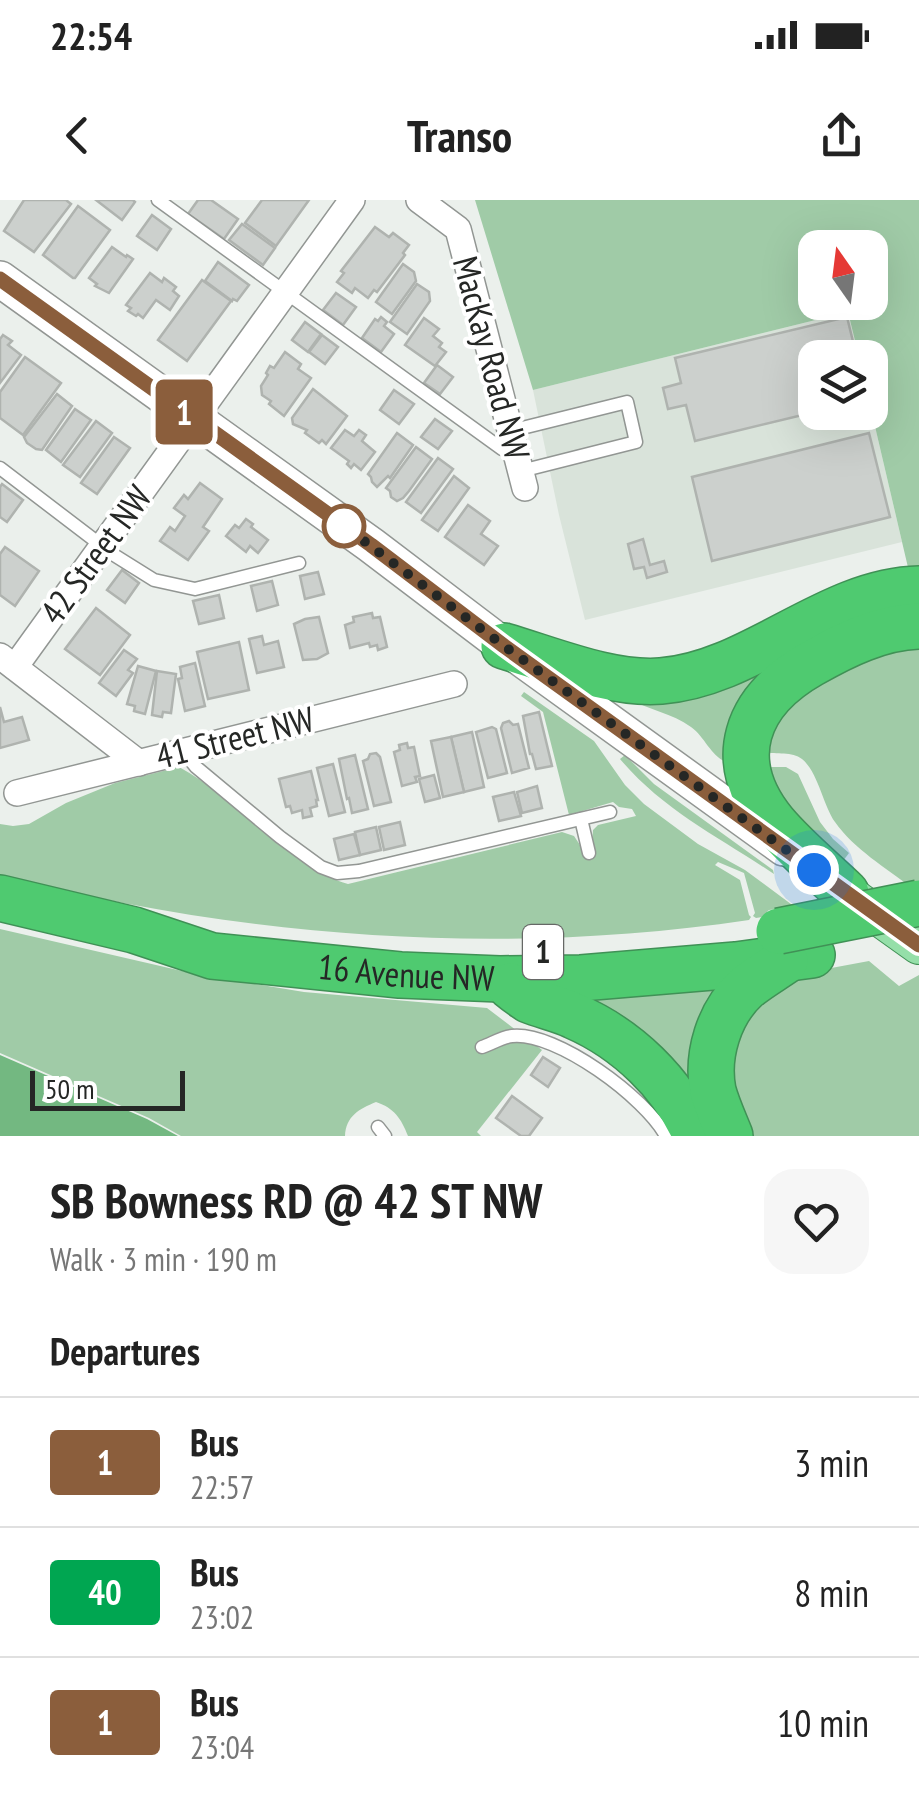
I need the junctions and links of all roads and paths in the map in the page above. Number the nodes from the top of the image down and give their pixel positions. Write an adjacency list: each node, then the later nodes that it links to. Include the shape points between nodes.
1 (158, 200): 5 (lane)
2 (352, 200): 5 (street, 42 Street NW)
3 (418, 200): 7 (street, MacKay Road NW, via 458,229)
4 (0, 279): 6 (street)
5 (284, 294): 6 (street, 42 Street NW); 7 (lane)
6 (195, 420): 9 (street, 42 Street NW); 13 (street)
7 (518, 461): 7 (lane, via 626,402 636,442)
8 (0, 468): 9 (lane)
9 (102, 544): 10 (lane, via 154,580 195,589); 14 (street, 42 Street NW)
10 (299, 563)
11 (919, 589): 13 (highway, via 864,600 677,679 625,679)
12 (919, 626): 22 (highway, via 863,638 804,668 769,696 748,733 750,776 768,814)
13 (504, 646): 22 (street)
14 (8, 662): 17 (street)
15 (454, 684): 16 (street, 41 Street NW)
16 (184, 752): 17 (street, 41 Street NW); 20 (lane, via 280,837 337,874)
17 (139, 762): 18 (street, 41 Street NW)
18 (17, 793)
19 (610, 812): 20 (lane)
20 (581, 819): 21 (lane)
21 (589, 852)
22 (846, 893): 27 (main road)
23 (0, 898): 25 (highway, 16 Avenue NW / 1)
24 (919, 903): 28 (highway, 16 Avenue NW / 1, bridge)
25 (134, 930): 28 (highway, 16 Avenue NW / 1, via 207,928 328,945 490,952); 29 (highway, 16 Avenue NW / 1, via 212,956)
26 (919, 933): 28 (highway, 16 Avenue NW / 1)
27 (919, 945)
28 (794, 948): 29 (highway, 16 Avenue NW / 1, via 600,977); 33 (highway, via 743,991 718,1031 712,1076)
29 (500, 979): 32 (highway, via 620,1042 675,1098)
30 (482, 1047): 31 (lane, via 513,1036 555,1044 614,1081)
31 (666, 1136)
32 (696, 1136)
33 (730, 1136)

